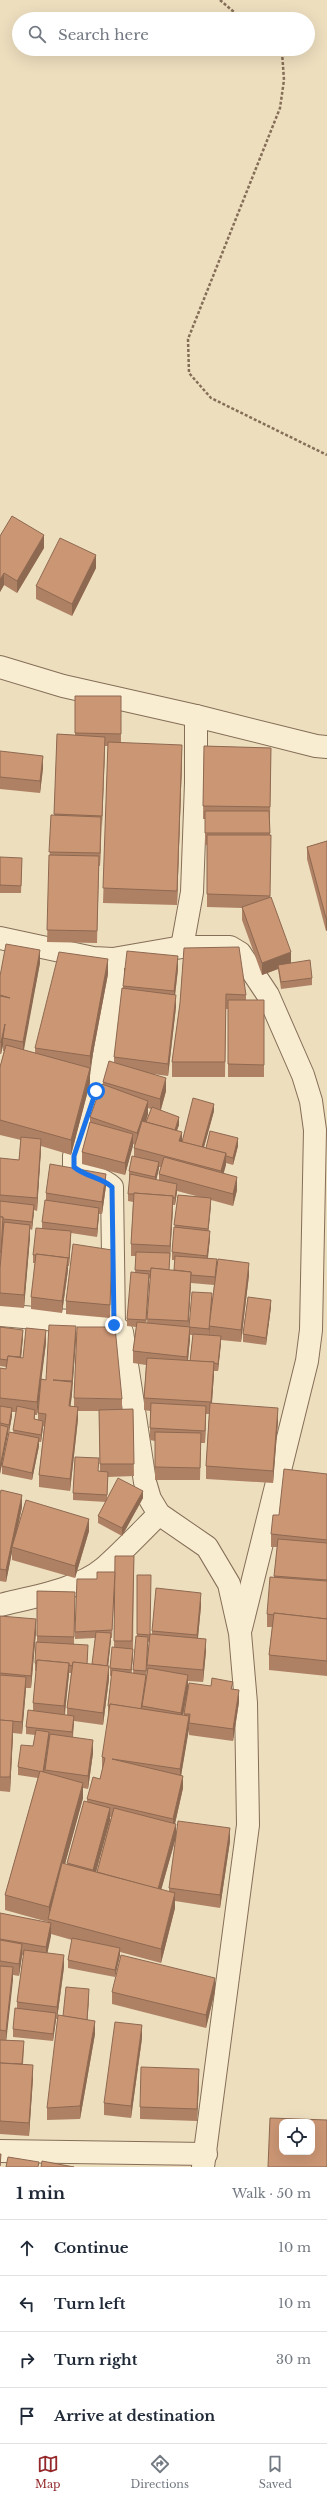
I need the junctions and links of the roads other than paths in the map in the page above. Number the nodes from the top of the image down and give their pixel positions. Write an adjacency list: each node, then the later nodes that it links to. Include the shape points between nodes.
1 (0, 667): 2 (street, via 63,686)
2 (196, 716): 3 (street); 5 (street, via 192,892)
3 (327, 747)
4 (0, 938): 6 (street, via 93,958)
5 (182, 947): 6 (street); 11 (street, via 230,947 240,953 252,968 268,995 303,1075 311,1102 315,1130 311,1330 307,1361)
6 (113, 959): 8 (street, via 112,993 100,1077 74,1156 74,1167 83,1174 105,1180 112,1187)
7 (0, 1315): 8 (street)
8 (114, 1325): 9 (street, via 122,1332 145,1482 150,1499)
9 (159, 1514): 10 (street, via 103,1568 88,1577 55,1591); 11 (street, via 207,1547 230,1584)
10 (0, 1605)
11 (240, 1633): 13 (street, via 246,1704 248,1825)
12 (0, 2151): 13 (street)
13 (204, 2161)

